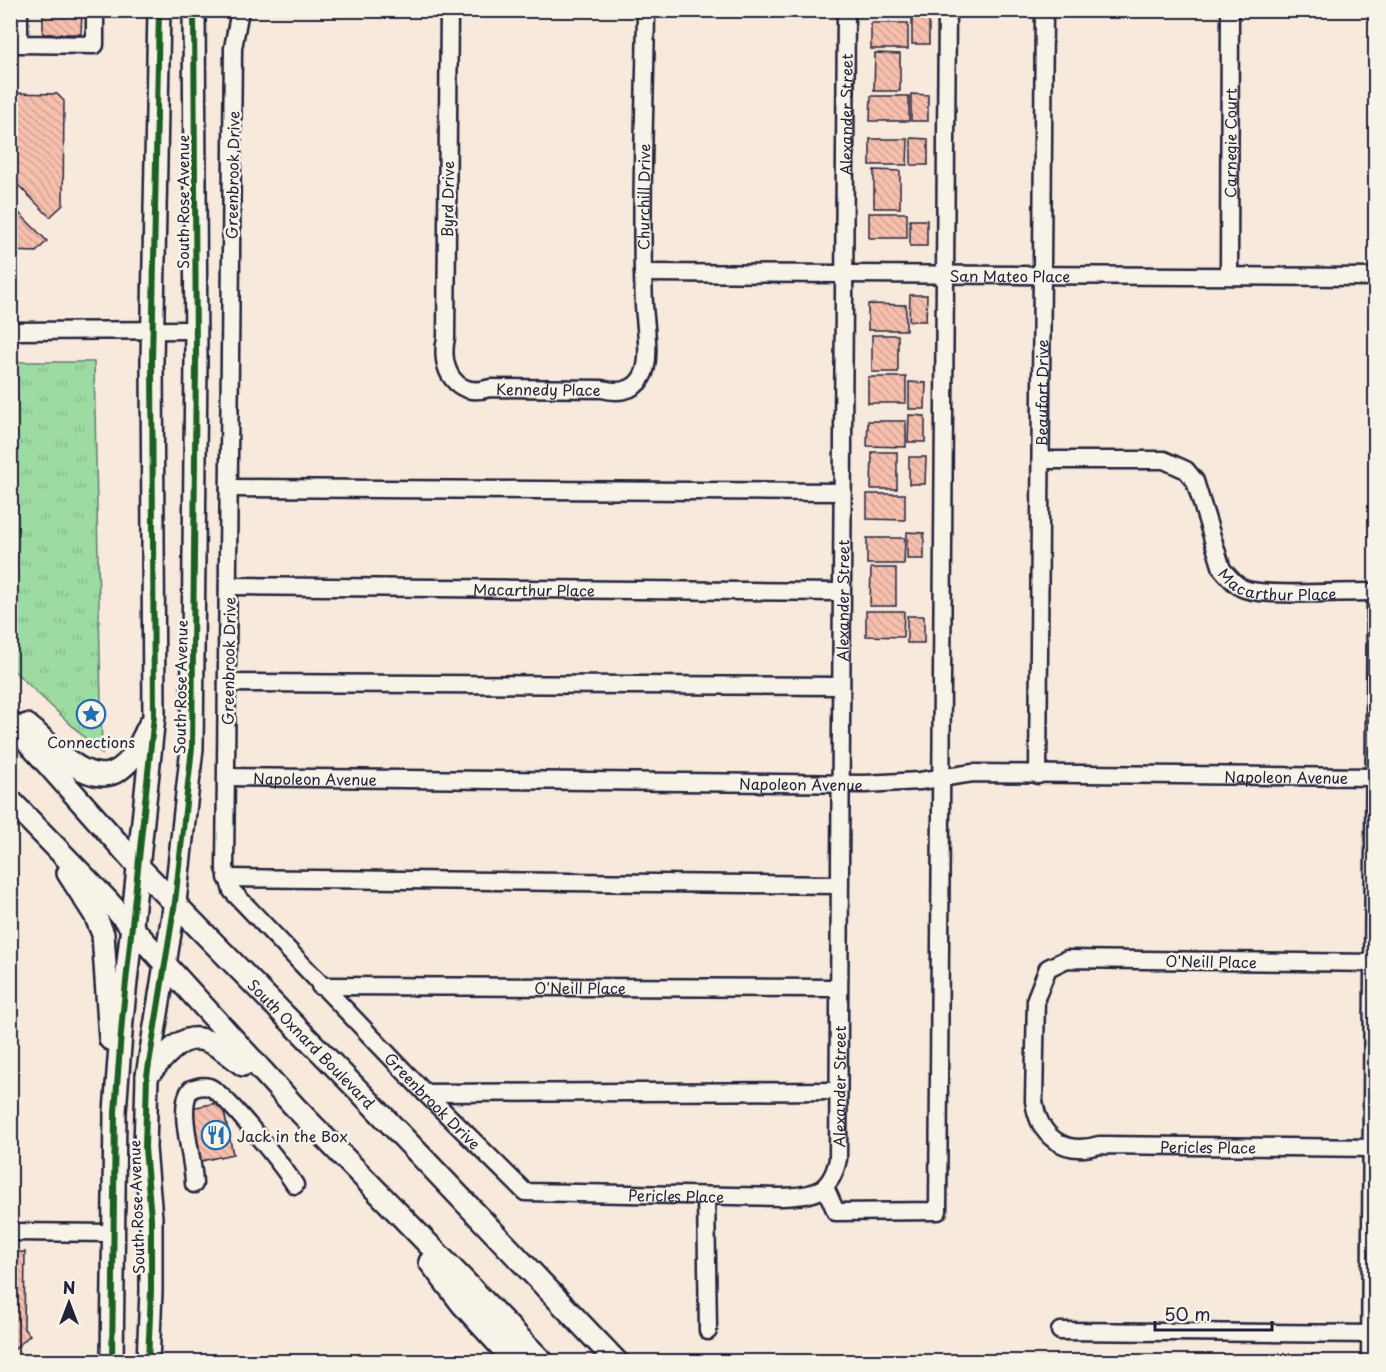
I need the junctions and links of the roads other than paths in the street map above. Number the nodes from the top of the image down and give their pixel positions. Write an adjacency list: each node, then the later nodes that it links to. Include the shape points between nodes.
1 (19, 10): 12 (street)
2 (95, 10): 12 (street, via 95,45)
3 (159, 10): 21 (main road, South Rose Avenue)
4 (194, 10): 19 (main road, South Rose Avenue)
5 (240, 10): 25 (street, Greenbrook Drive, via 233,48)
6 (449, 10): 23 (street, Byrd Drive, via 444,360)
7 (646, 10): 13 (street, Churchill Drive)
8 (846, 10): 14 (street, Alexander Street)
9 (947, 10): 15 (street)
10 (1044, 10): 16 (street, Beaufort Drive)
11 (1230, 10): 17 (street, Carnegie Court)
12 (15, 44)
13 (644, 273): 14 (street, San Mateo Place); 22 (street, Churchill Drive, via 648,354)
14 (843, 274): 15 (street, San Mateo Place); 26 (street, Alexander Street)
15 (945, 275): 16 (street, San Mateo Place); 38 (street)
16 (1042, 275): 17 (street, San Mateo Place); 24 (street, Beaufort Drive)
17 (1229, 275): 18 (street, San Mateo Place)
18 (1376, 277)
19 (194, 330): 21 (street); 45 (main road, South Rose Avenue, via 192,748)
20 (10, 331): 21 (street)
21 (154, 331): 33 (main road, South Rose Avenue)
22 (639, 382): 23 (street, Kennedy Place, via 612,392 490,388 475,391)
23 (455, 383)
24 (1041, 460): 29 (street, Macarthur Place, via 1164,460 1177,464 1195,482 1222,569 1242,588 1267,593); 35 (street, Beaufort Drive)
25 (229, 488): 26 (street); 27 (street, Greenbrook Drive)
26 (841, 492): 28 (street, Alexander Street)
27 (228, 586): 28 (street, Macarthur Place); 30 (street, Greenbrook Drive)
28 (840, 592): 31 (street, Alexander Street)
29 (1376, 592): 37 (street)
30 (227, 683): 31 (street); 36 (street, Greenbrook Drive)
31 (839, 686): 39 (street, Alexander Street)
32 (10, 711): 33 (main road, via 84,772 101,777 126,765)
33 (154, 716): 42 (main road, South Rose Avenue)
34 (10, 722): 42 (main road, South Oxnard Boulevard)
35 (1038, 775): 37 (street, Napoleon Avenue); 38 (street, Napoleon Avenue, via 973,773)
36 (227, 777): 39 (street, Napoleon Avenue); 43 (street, Greenbrook Drive)
37 (1375, 777): 48 (street)
38 (940, 778): 39 (street, Napoleon Avenue); 60 (street, via 938,1211 836,1212)
39 (839, 783): 44 (street, Alexander Street)
40 (10, 800): 41 (main road)
41 (46, 837): 46 (main road); 55 (main road, via 103,934)
42 (139, 867): 45 (main road, South Oxnard Boulevard); 46 (main road, South Rose Avenue)
43 (227, 878): 44 (street); 49 (street, Greenbrook Drive, via 238,900)
44 (838, 885): 50 (street, Alexander Street)
45 (175, 902): 47 (main road, South Rose Avenue); 66 (main road, South Oxnard Boulevard)
46 (133, 929): 47 (main road); 55 (main road, South Rose Avenue)
47 (164, 962): 51 (main road, South Rose Avenue); 54 (main road)
48 (1374, 963): 56 (street, O'Neill Place, via 1077,957 1048,968 1036,998 1034,1101); 57 (street)
49 (320, 986): 50 (street, O'Neill Place); 53 (street, Greenbrook Drive)
50 (837, 988): 52 (street, Alexander Street)
51 (147, 1076): 54 (main road, via 180,1042 200,1039 225,1050); 71 (main road, South Rose Avenue, via 145,1148 151,1218)
52 (838, 1091): 53 (street); 60 (street, Alexander Street, via 838,1159 835,1174)
53 (425, 1093): 62 (street, Greenbrook Drive)
54 (295, 1107): 61 (main road)
55 (115, 1113): 65 (main road, South Rose Avenue)
56 (1046, 1134): 57 (street, Pericles Place, via 1078,1148)
57 (1373, 1148): 69 (street)
58 (194, 1184): 59 (street, via 183,1104 191,1089 201,1086 212,1088 244,1121)
59 (295, 1185)
60 (825, 1187): 63 (street, Pericles Place, via 798,1197)
61 (378, 1192): 72 (main road, via 463,1305); 73 (main road)
62 (525, 1192): 63 (street, Pericles Place)
63 (706, 1196): 67 (street)
64 (10, 1232): 65 (street)
65 (114, 1233): 70 (main road, South Rose Avenue)
66 (582, 1326): 74 (main road, South Oxnard Boulevard); 75 (main road)
67 (708, 1331)
68 (1060, 1331): 69 (street)
69 (1373, 1334): 76 (street)
70 (112, 1362)
71 (148, 1362)
72 (515, 1362)
73 (543, 1362)
74 (617, 1362)
75 (626, 1362)
76 (1370, 1362)

